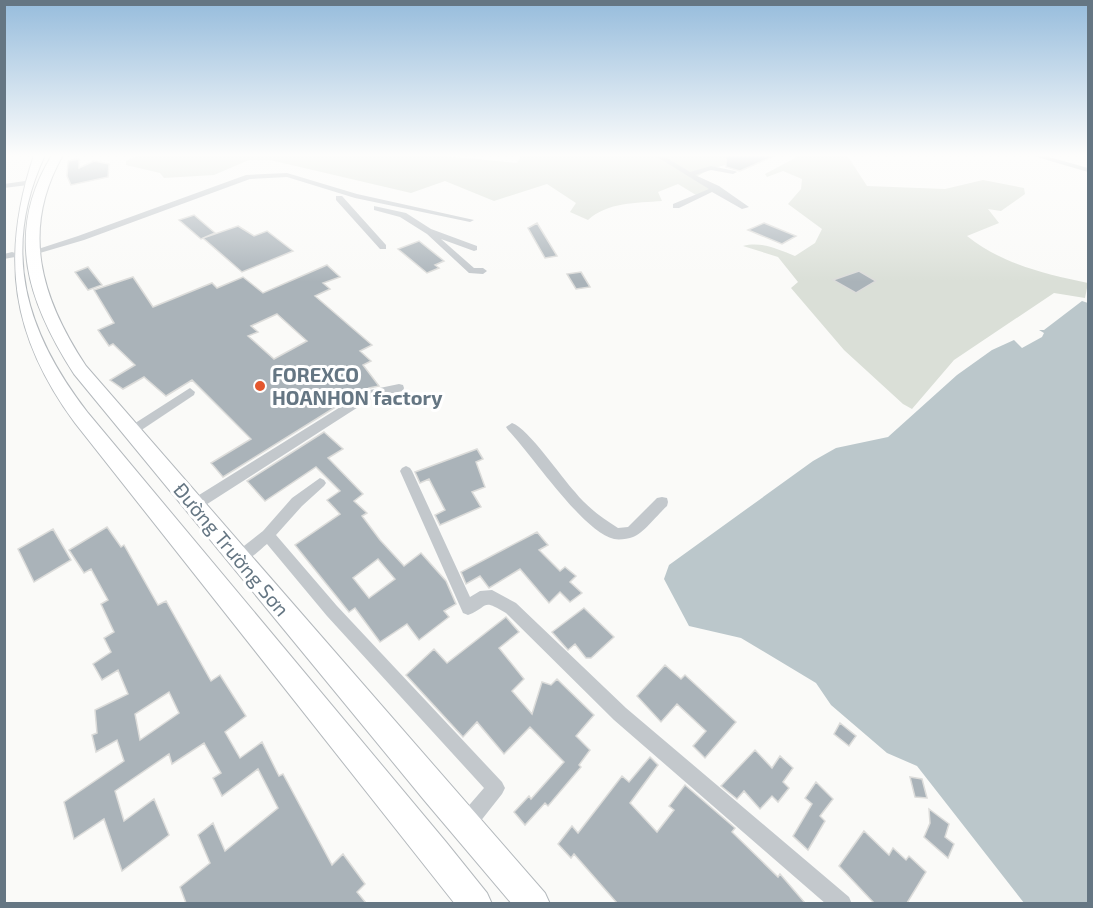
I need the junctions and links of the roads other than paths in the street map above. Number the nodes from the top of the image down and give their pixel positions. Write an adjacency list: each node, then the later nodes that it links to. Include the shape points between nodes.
1 (15, 197): 17 (highway, Đường Trường Sơn)
2 (37, 197): 17 (highway, Đường Trường Sơn)
3 (193, 197): 17 (street, via 81,238)
4 (342, 197): 15 (street)
5 (347, 197): 14 (street, via 403,215)
6 (352, 197): 13 (street)
7 (695, 197): 11 (street)
8 (718, 197): 10 (street)
9 (724, 197): 12 (street)
10 (717, 203)
11 (676, 206)
12 (745, 207)
13 (470, 220)
14 (428, 231): 16 (street); 18 (street, via 463,264)
15 (383, 247)
16 (474, 248)
17 (17, 254): 22 (highway, Đường Trường Sơn, via 65,349); 30 (highway, Đường Trường Sơn, via 31,336 53,378 209,577)
18 (483, 271)
19 (399, 388): 26 (street, via 362,399)
20 (190, 393): 22 (street)
21 (512, 427): 25 (street, via 531,445 576,505 616,534 631,532)
22 (133, 430): 26 (highway, Đường Trường Sơn)
23 (406, 471): 32 (street, via 468,608 480,598 492,597 511,608 620,714)
24 (320, 483): 27 (street)
25 (662, 502)
26 (196, 504): 28 (highway, Đường Trường Sơn)
27 (268, 535): 28 (street); 29 (street, via 496,788)
28 (240, 557): 29 (highway, Đường Trường Sơn)
29 (465, 825): 31 (highway, Đường Trường Sơn)
30 (476, 903)
31 (534, 903)
32 (842, 903)

